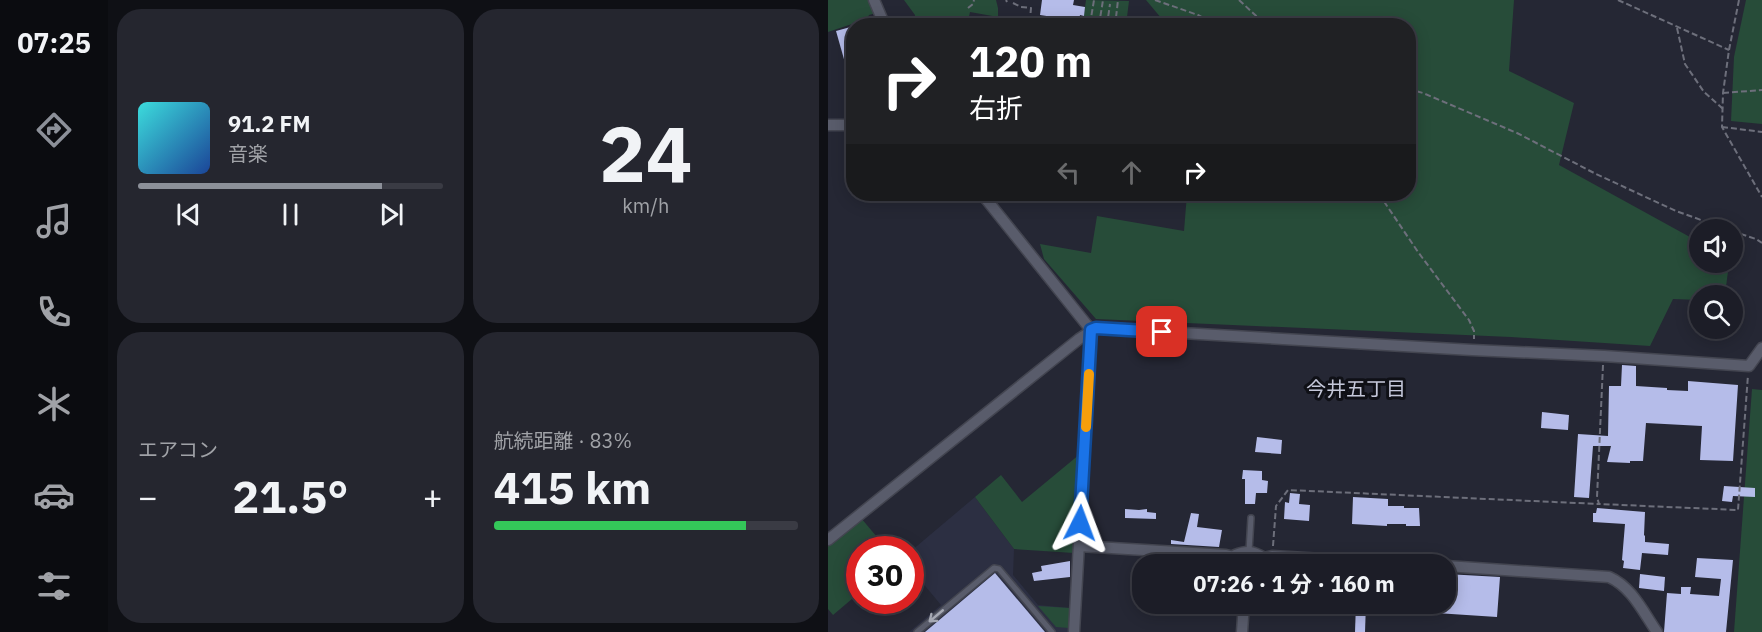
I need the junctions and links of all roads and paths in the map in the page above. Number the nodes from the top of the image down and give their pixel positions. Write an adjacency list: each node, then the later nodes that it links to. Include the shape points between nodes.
1 (874, 0): 14 (street)
2 (974, 0): 12 (path)
3 (1118, 0): 18 (path)
4 (1155, 0): 19 (path)
5 (1239, 0): 20 (path)
6 (1618, 0): 21 (path)
7 (1739, 0): 22 (path)
8 (1094, 2): 9 (path); 16 (path)
9 (1103, 2): 13 (path)
10 (1013, 3): 15 (path, via 1031,8)
11 (1110, 4): 17 (path)
12 (969, 8)
13 (1100, 17): 17 (path)
14 (882, 18)
15 (1030, 18)
16 (1091, 18)
17 (1108, 18)
18 (1116, 18)
19 (1203, 18)
20 (1258, 18)
21 (1677, 27): 22 (path); 26 (path, via 1685,64 1704,92)
22 (1729, 50): 25 (path)
23 (1762, 90): 25 (path)
24 (1416, 91): 34 (path)
25 (1723, 93): 26 (path)
26 (1723, 109): 29 (path)
27 (828, 125): 28 (street)
28 (846, 126)
29 (1722, 127): 30 (path); 31 (path)
30 (1762, 132)
31 (1762, 197)
32 (988, 201): 37 (street)
33 (1384, 201): 39 (path, via 1469,320 1474,336)
34 (1699, 219)
35 (1743, 234): 36 (path)
36 (1762, 243)
37 (1091, 330): 39 (street); 44 (street); 45 (street)
38 (1762, 348): 41 (street)
39 (1472, 350): 40 (street)
40 (1604, 356): 41 (street); 42 (path)
41 (1749, 366): 42 (path, via 1738,510)
42 (1599, 504): 50 (path, via 1288,490 1276,506)
43 (1251, 518): 46 (lane)
44 (828, 540)
45 (1079, 546): 47 (street); 55 (street)
46 (1249, 551): 48 (street); 49 (street)
47 (1210, 554)
48 (1237, 554)
49 (1258, 554)
50 (1267, 554)
51 (1456, 567): 57 (street, via 1609,577 1629,590)
52 (1243, 614): 56 (street)
53 (917, 632): 54 (lane, one-way to 53, via 999,569 994,568)
54 (1052, 632)
55 (1074, 632)
56 (1242, 632)
57 (1656, 632)

